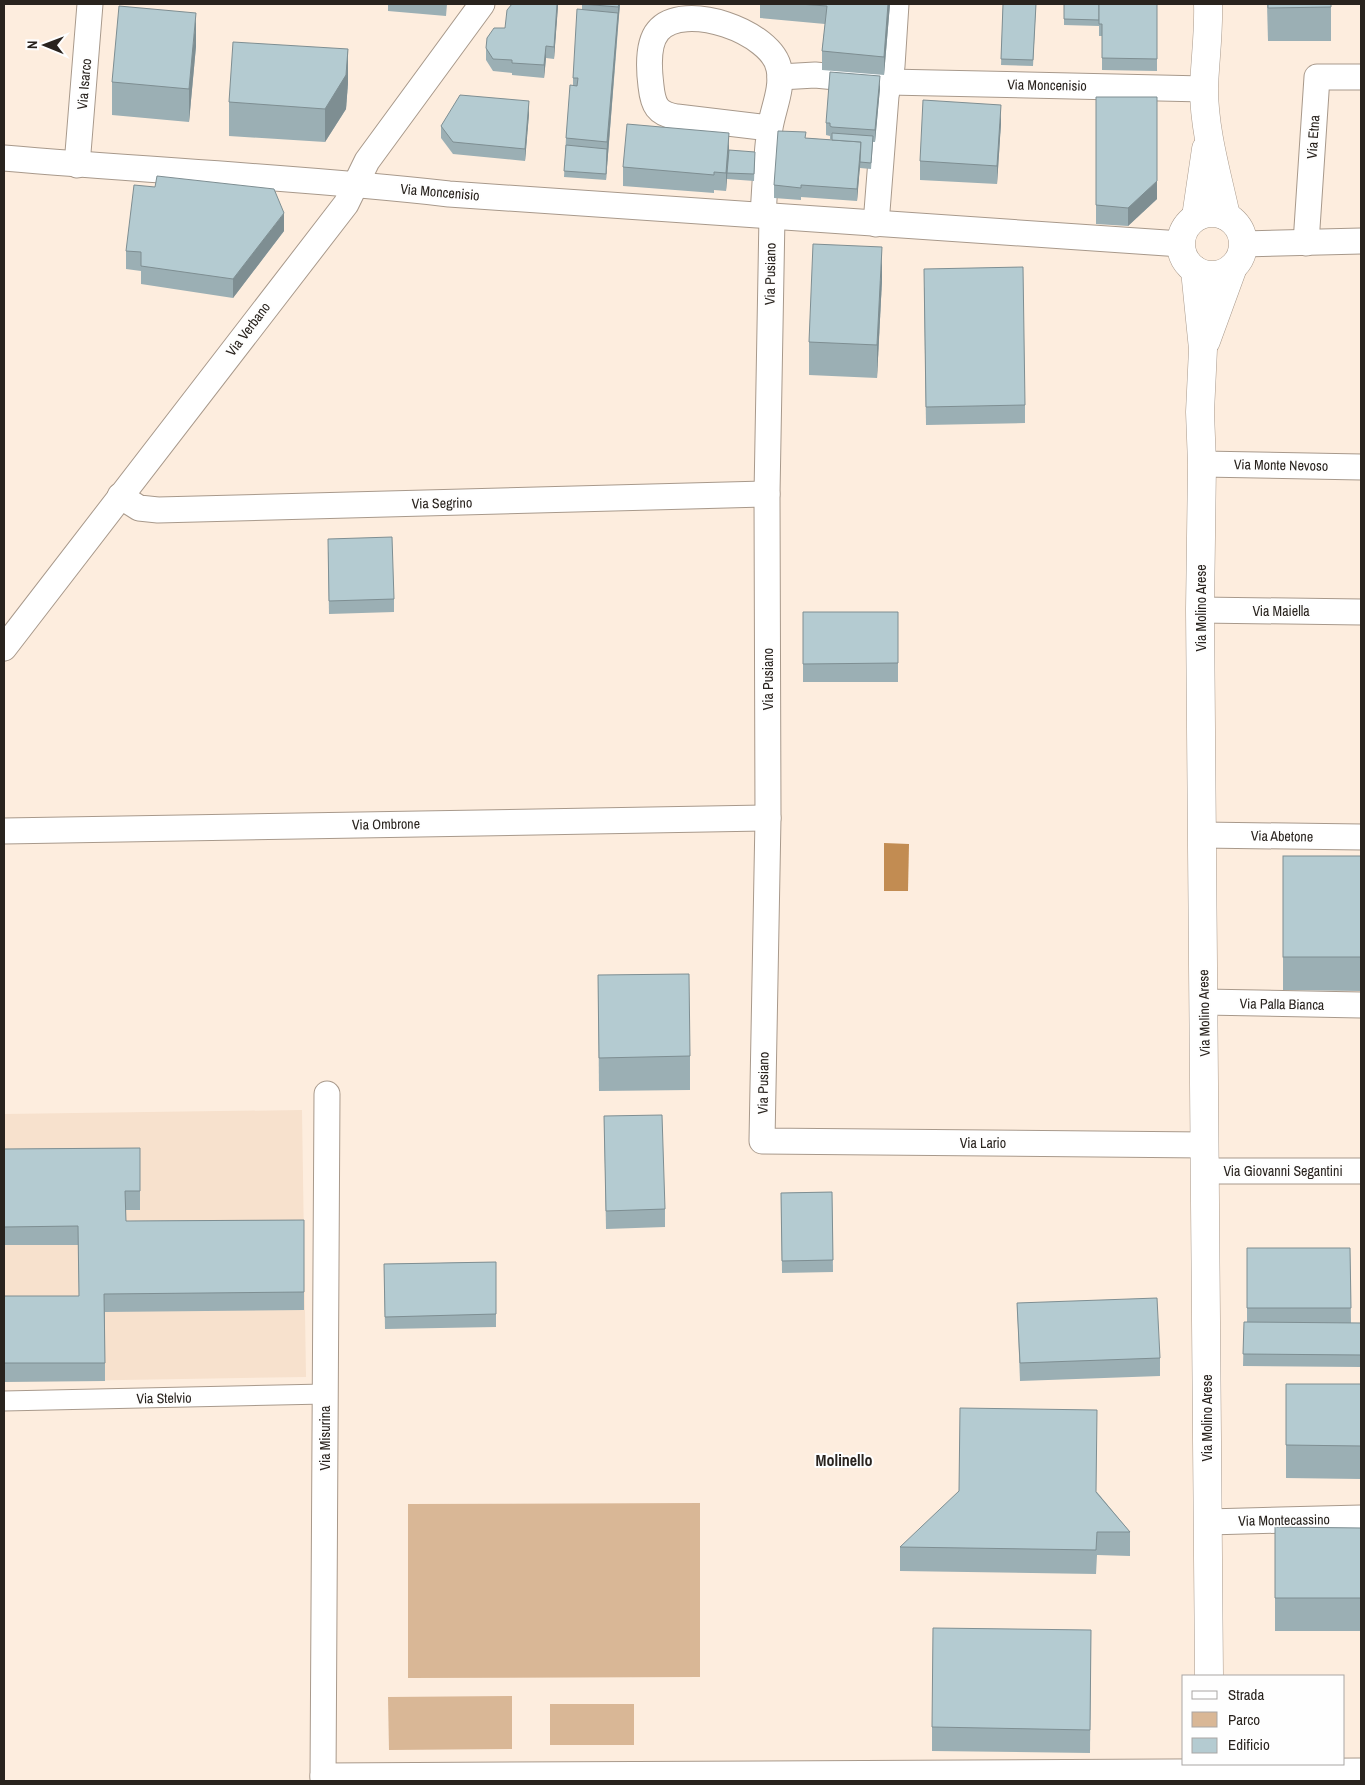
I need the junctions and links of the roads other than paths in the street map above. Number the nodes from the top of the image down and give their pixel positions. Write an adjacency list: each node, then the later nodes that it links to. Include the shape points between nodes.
1 (90, 4): 12 (street, Via Isarco)
2 (482, 4): 13 (street, Via Verbano, via 368,161)
3 (896, 4): 7 (street)
4 (1208, 4): 8 (street)
5 (780, 77): 7 (street, Via Moncenisio, via 815,75); 9 (street); 9 (street, via 777,61 770,52 747,33 728,25 709,20 678,20 666,24 653,39 650,79 659,111 677,117)
6 (1361, 77): 19 (street, Via Etna, via 1317,77)
7 (889, 82): 8 (street, Via Moncenisio); 17 (street)
8 (1204, 89): 10 (street)
9 (770, 128): 14 (street, Via Pusiano)
10 (1208, 133): 15 (street); 16 (street)
11 (4, 158): 12 (street, Via Moncenisio)
12 (77, 164): 13 (street, Via Moncenisio)
13 (356, 184): 14 (street, Via Moncenisio, via 449,194); 27 (street, Via Verbano, via 346,204)
14 (767, 216): 17 (street, Via Moncenisio); 26 (street, Via Pusiano)
15 (1226, 216): 16 (street, via 1206,213); 21 (street, via 1240,230)
16 (1196, 217): 20 (street, via 1188,224)
17 (876, 224): 20 (street, Via Moncenisio)
18 (1361, 241): 19 (street)
19 (1306, 243): 21 (street)
20 (1181, 244): 22 (street, via 1183,254)
21 (1238, 256): 22 (street, via 1224,272 1204,274); 23 (street, Via Molino Arese)
22 (1195, 270): 23 (street, Via Molino Arese)
23 (1203, 350): 24 (street, Via Molino Arese)
24 (1202, 464): 25 (street, Via Monte Nevoso); 28 (street, Via Molino Arese)
25 (1361, 467)
26 (767, 494): 27 (street, Via Segrino, via 158,510 139,508); 31 (street, Via Pusiano)
27 (120, 496): 30 (street, Via Verbano)
28 (1200, 610): 29 (street, Via Maiella); 33 (street, Via Molino Arese)
29 (1361, 612)
30 (4, 648)
31 (768, 818): 32 (street, Via Ombrone); 38 (street, Via Pusiano)
32 (4, 831)
33 (1202, 834): 34 (street, Via Abetone); 35 (street, Via Molino Arese)
34 (1361, 837)
35 (1204, 1002): 36 (street, Via Palla Bianca); 39 (street, Via Molino Arese)
36 (1361, 1005)
37 (327, 1094): 42 (street, Via Misurina)
38 (762, 1141): 39 (street, Via Lario)
39 (1205, 1144): 40 (street, Via Molino Arese)
40 (1205, 1171): 41 (street, Via Giovanni Segantini); 45 (street, Via Molino Arese)
41 (1361, 1171)
42 (325, 1394): 43 (street, Via Stelvio); 49 (street, Via Misurina)
43 (4, 1401)
44 (1361, 1518): 45 (street, Via Montecassino)
45 (1208, 1522): 46 (street, Via Molino Arese)
46 (1209, 1675)
47 (1361, 1771): 48 (street)
48 (1210, 1772): 49 (street)
49 (323, 1779)

